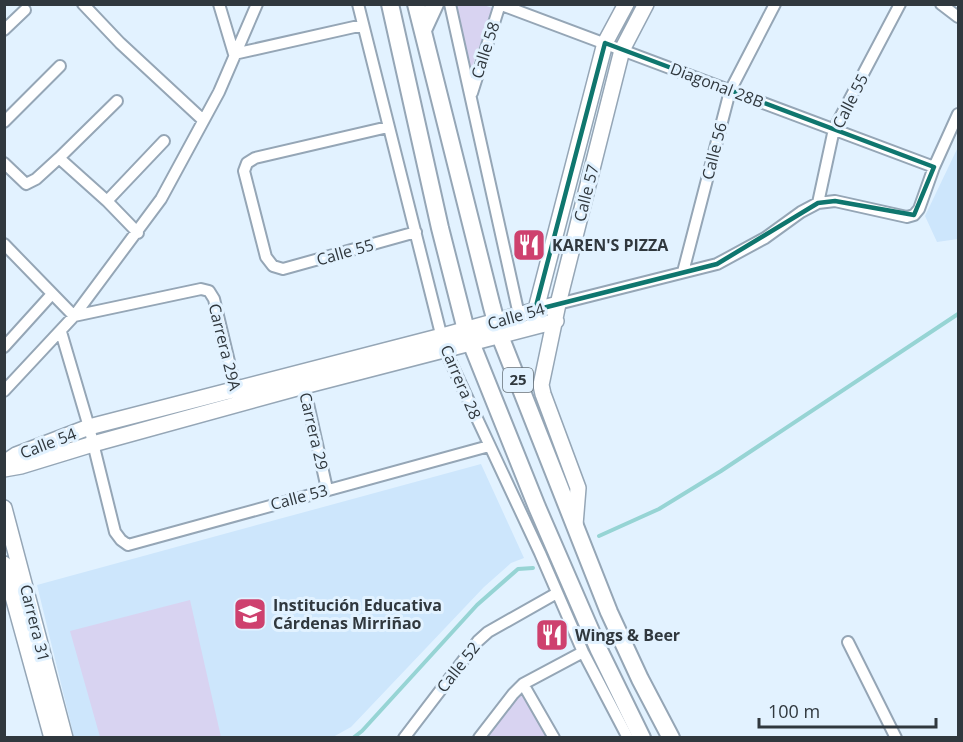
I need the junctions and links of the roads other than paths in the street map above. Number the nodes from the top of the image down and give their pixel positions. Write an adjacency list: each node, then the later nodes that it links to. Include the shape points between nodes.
1 (83, 4): 28 (street)
2 (219, 4): 22 (street)
3 (257, 4): 22 (street)
4 (358, 4): 17 (street, Carrera 28)
5 (390, 4): 51 (main road, Carrera 28 / 25)
6 (416, 4): 19 (main road, 25)
7 (435, 4): 19 (main road)
8 (450, 4): 25 (street)
9 (626, 4): 20 (street, Calle 57)
10 (646, 4): 21 (street, Calle 57)
11 (775, 4): 24 (street, Calle 56)
12 (900, 4): 31 (street, Calle 55)
13 (941, 4): 16 (street)
14 (500, 5): 20 (street, Diagonal 28B); 25 (street, Calle 58)
15 (25, 10): 18 (street)
16 (958, 17)
17 (363, 25): 22 (street); 30 (street, Carrera 28)
18 (4, 30)
19 (423, 30): 49 (main road, 25)
20 (605, 44): 21 (street, Diagonal 28B); 44 (street, Calle 57)
21 (622, 50): 24 (street, Diagonal 28B); 43 (street, Calle 57)
22 (234, 54): 28 (street)
23 (60, 66): 29 (street)
24 (729, 91): 31 (street, Diagonal 28B); 41 (street, Calle 56)
25 (471, 96): 45 (street)
26 (117, 101): 33 (street)
27 (958, 114): 35 (street)
28 (203, 120): 39 (street)
29 (4, 122)
30 (388, 127): 38 (street, Carrera 28); 38 (street, Calle 55, via 247,163 244,171 266,257 273,266 283,269)
31 (834, 129): 35 (street, Diagonal 28B); 37 (street, Calle 55)
32 (164, 141): 36 (street)
33 (59, 158): 34 (street, via 26,184); 36 (street)
34 (4, 164)
35 (934, 166): 37 (street, via 919,209 907,217 835,201)
36 (107, 201): 39 (street)
37 (818, 203): 41 (street, Calle 54, via 717,264)
38 (416, 232): 52 (street, Carrera 28)
39 (138, 233): 46 (street)
40 (6, 247): 42 (street)
41 (683, 272): 43 (street, Calle 54)
42 (52, 294): 46 (street); 53 (street)
43 (558, 304): 44 (street, Calle 54); 47 (street, Calle 57)
44 (535, 310): 45 (street, Calle 54); 48 (street, Calle 57)
45 (519, 315): 49 (street, Calle 54)
46 (74, 316): 50 (street); 56 (street, Carrera 29A, via 201,289 209,291)
47 (555, 321): 48 (street, Calle 54); 64 (street, Calle 57, via 541,385 578,488)
48 (532, 327): 49 (street, Calle 54)
49 (498, 328): 51 (street, Calle 54); 64 (main road, 25)
50 (61, 332): 55 (street); 57 (street)
51 (468, 337): 52 (street, Calle 54); 76 (main road, Carrera 28 / 25, via 590,629)
52 (444, 343): 54 (street, Calle 54); 59 (street, Carrera 28)
53 (4, 347)
54 (302, 379): 56 (street, Calle 54); 62 (street, Carrera 29)
55 (4, 391)
56 (237, 397): 57 (street, Calle 54); 58 (street, Calle 54)
57 (89, 427): 58 (street); 60 (street, Calle 54)
58 (93, 444): 61 (street, Calle 54); 62 (street, Calle 53, via 115,532 128,544)
59 (489, 446): 62 (street, Calle 53); 66 (street, Carrera 28)
60 (4, 463)
61 (4, 469)
62 (327, 489)
63 (4, 508): 71 (street, Carrera 31)
64 (575, 525): 77 (main road, 25, via 609,612)
65 (4, 564): 70 (street, Carrera 31)
66 (557, 594): 68 (street, Carrera 28); 72 (street, Calle 52, via 478,641)
67 (848, 642): 78 (street)
68 (583, 652): 69 (street); 75 (street, Carrera 28)
69 (523, 684): 73 (street); 74 (street)
70 (52, 738)
71 (65, 738)
72 (404, 738)
73 (479, 738)
74 (554, 738)
75 (628, 738)
76 (642, 738)
77 (671, 738)
78 (896, 738)

